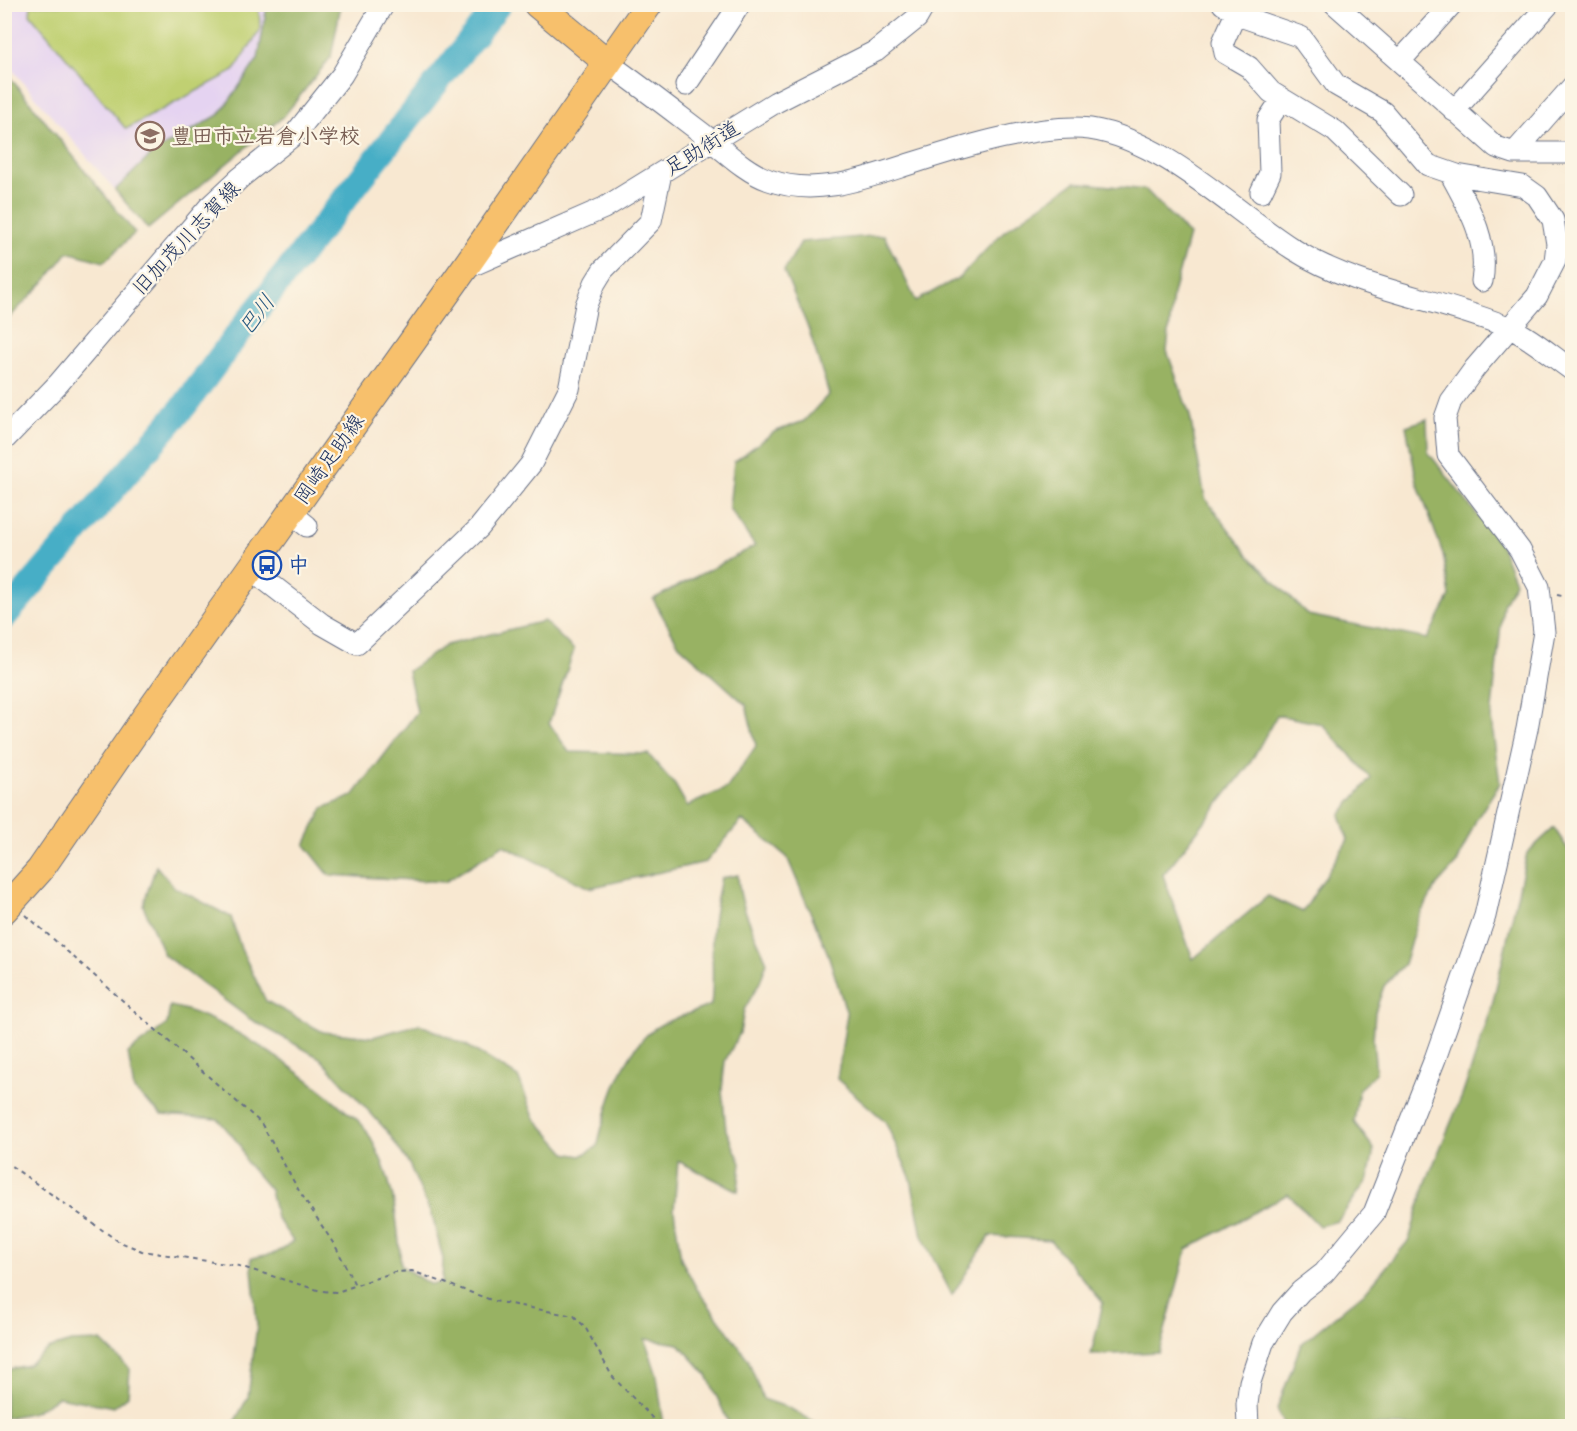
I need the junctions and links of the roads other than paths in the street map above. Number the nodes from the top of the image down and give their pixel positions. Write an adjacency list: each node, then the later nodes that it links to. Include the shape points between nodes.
1 (384, 4): 27 (street, 旧加茂川志賀線, via 342,75 295,134 209,207 59,383)
2 (537, 4): 11 (main road)
3 (649, 4): 11 (main road, 岡崎足助線)
4 (740, 4): 12 (street)
5 (925, 4): 16 (street, 足助街道, via 917,18 876,51)
6 (1452, 4): 10 (street)
7 (1549, 4): 15 (street)
8 (1346, 7): 10 (street)
9 (1229, 9): 14 (street, via 1222,42 1225,53 1249,67); 20 (street, via 1301,37 1335,85 1383,112 1419,157)
10 (1401, 60): 15 (street)
11 (608, 63): 16 (street); 23 (main road, 岡崎足助線)
12 (686, 86)
13 (1572, 87): 17 (street)
14 (1282, 99): 21 (street, via 1268,120 1270,173); 22 (street, via 1335,130)
15 (1454, 111): 17 (street, via 1496,147)
16 (711, 140): 19 (street, 足助街道); 25 (street, via 766,179 800,188 841,184 1043,130 1088,129 1115,134 1165,158 1326,268 1451,306)
17 (1514, 153): 18 (street)
18 (1572, 153)
19 (662, 173): 23 (street, 足助街道, via 604,208); 28 (street, via 651,221 595,283 586,305 569,389 531,464 479,528 357,644 322,624)
20 (1450, 173): 24 (street, via 1480,234 1485,265); 25 (street, via 1523,186 1537,196 1553,220 1557,236 1555,261 1537,296)
21 (1261, 192)
22 (1401, 195)
23 (464, 269): 28 (main road, 岡崎足助線, via 299,520)
24 (1482, 281)
25 (1511, 329): 26 (street); 30 (street, via 1451,401 1445,418 1448,455 1520,550 1539,587 1544,632 1485,916 1435,1059 1374,1213 1324,1274 1282,1312 1263,1343 1250,1382)
26 (1572, 370)
27 (4, 440)
28 (252, 568): 29 (main road, 岡崎足助線, via 40,870)
29 (8, 906)
30 (1248, 1426)

